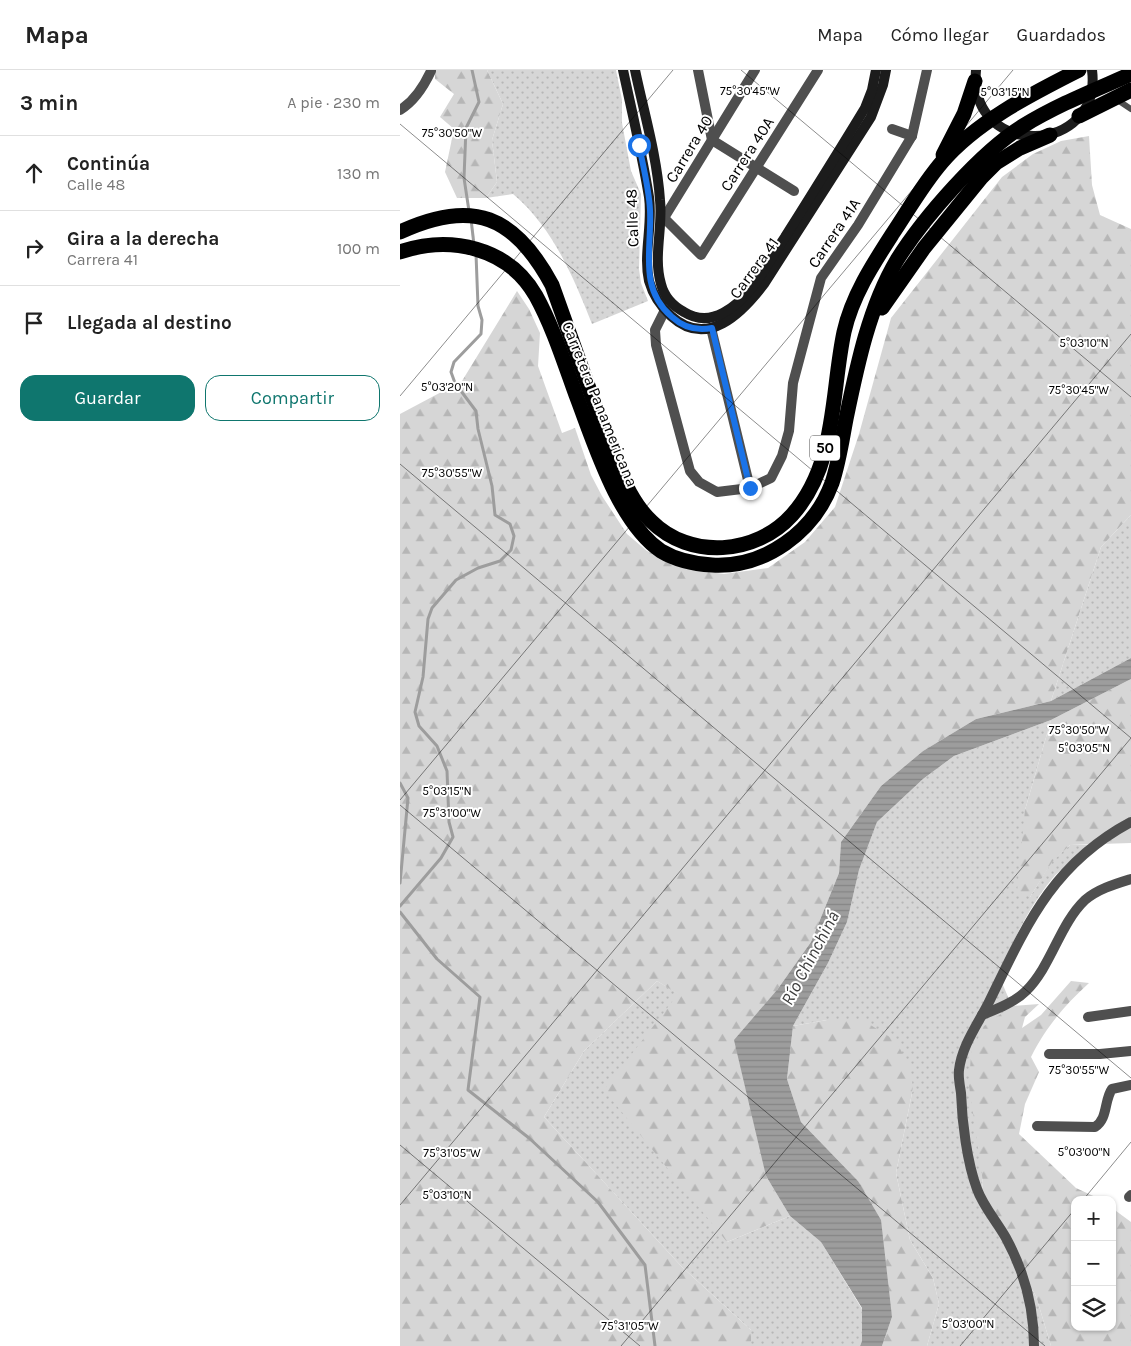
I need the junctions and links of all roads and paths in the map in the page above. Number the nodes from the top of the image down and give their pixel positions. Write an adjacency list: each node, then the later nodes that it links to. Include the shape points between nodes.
1 (624, 70): 27 (main road, Calle 48)
2 (635, 70): 28 (main road, Calle 48)
3 (698, 70): 23 (street)
4 (756, 70): 12 (street, Carrera 40)
5 (818, 70): 24 (street, Carrera 40A)
6 (876, 70): 32 (main road, Carrera 41, via 865,108 816,188 746,293)
7 (886, 70): 33 (main road, Carrera 41, via 871,116 764,284 741,312)
8 (927, 70): 22 (street, Carrera 41A)
9 (1079, 70): 25 (highway, Carretera Panamericana / 50, via 988,123 944,160)
10 (1092, 70): 19 (main road, via 1090,97)
11 (431, 71): 18 (street, via 424,86)
12 (749, 75): 23 (street, Carrera 40)
13 (975, 76): 21 (main road, via 976,92 991,119 1009,132 1029,137); 25 (highway, via 964,114)
14 (1131, 79): 15 (street); 16 (highway, Carretera Panamericana / 50); 19 (highway)
15 (1107, 92): 16 (street, via 1086,101); 17 (lane)
16 (1069, 102): 34 (highway, Carretera Panamericana / 50, via 1002,140 956,186 898,258 884,285)
17 (1131, 109)
18 (400, 110)
19 (1079, 116): 21 (main road)
20 (892, 129): 22 (street)
21 (1050, 135): 34 (highway, via 1020,148 996,163 981,178 924,248)
22 (912, 136): 35 (street, Carrera 41A, via 858,225 821,278 794,383 789,431 782,456 771,478)
23 (712, 140): 24 (street); 28 (street, Carrera 40)
24 (756, 167): 26 (street); 28 (street, Carrera 40A, via 701,255)
25 (924, 185): 29 (highway, Carretera Panamericana / 50, via 858,291 845,330 825,450 817,478 792,515 771,532 749,543 716,548 700,548 680,542 663,532 638,506 624,483 565,318 541,264 530,249 508,228 482,217 444,216)
26 (794, 191)
27 (650, 218): 28 (street); 31 (main road, Calle 48, via 649,279)
28 (663, 218): 32 (main road, Calle 48, via 658,263 664,292 674,305 688,314 698,318)
29 (400, 232)
30 (400, 252): 34 (highway, Carretera Panamericana / 50, via 468,245 507,263 535,293 551,326 594,442 624,507 642,533 663,552 696,564 741,563 771,551 787,543 814,516 832,483)
31 (664, 310): 33 (main road, Calle 48, via 686,326); 35 (street, via 655,330 656,345 690,471 699,482 717,492)
32 (717, 316)
33 (712, 328): 35 (street)
34 (869, 330)
35 (750, 488)
36 (1131, 822): 39 (street, via 1108,835 1069,868 1046,895)
37 (1131, 879): 39 (street, via 1104,888 1086,899 1073,914 1048,961 1026,991 1003,1007)
38 (1131, 1011): 40 (street)
39 (982, 1015): 45 (street, via 972,1029 959,1070 961,1116 977,1190 1006,1238 1027,1290 1034,1321)
40 (1088, 1017)
41 (1131, 1050): 42 (street, via 1100,1054)
42 (1048, 1054)
43 (1131, 1084): 44 (street, via 1112,1089 1107,1096 1104,1115 1096,1127)
44 (1037, 1126)
45 (1034, 1346)

